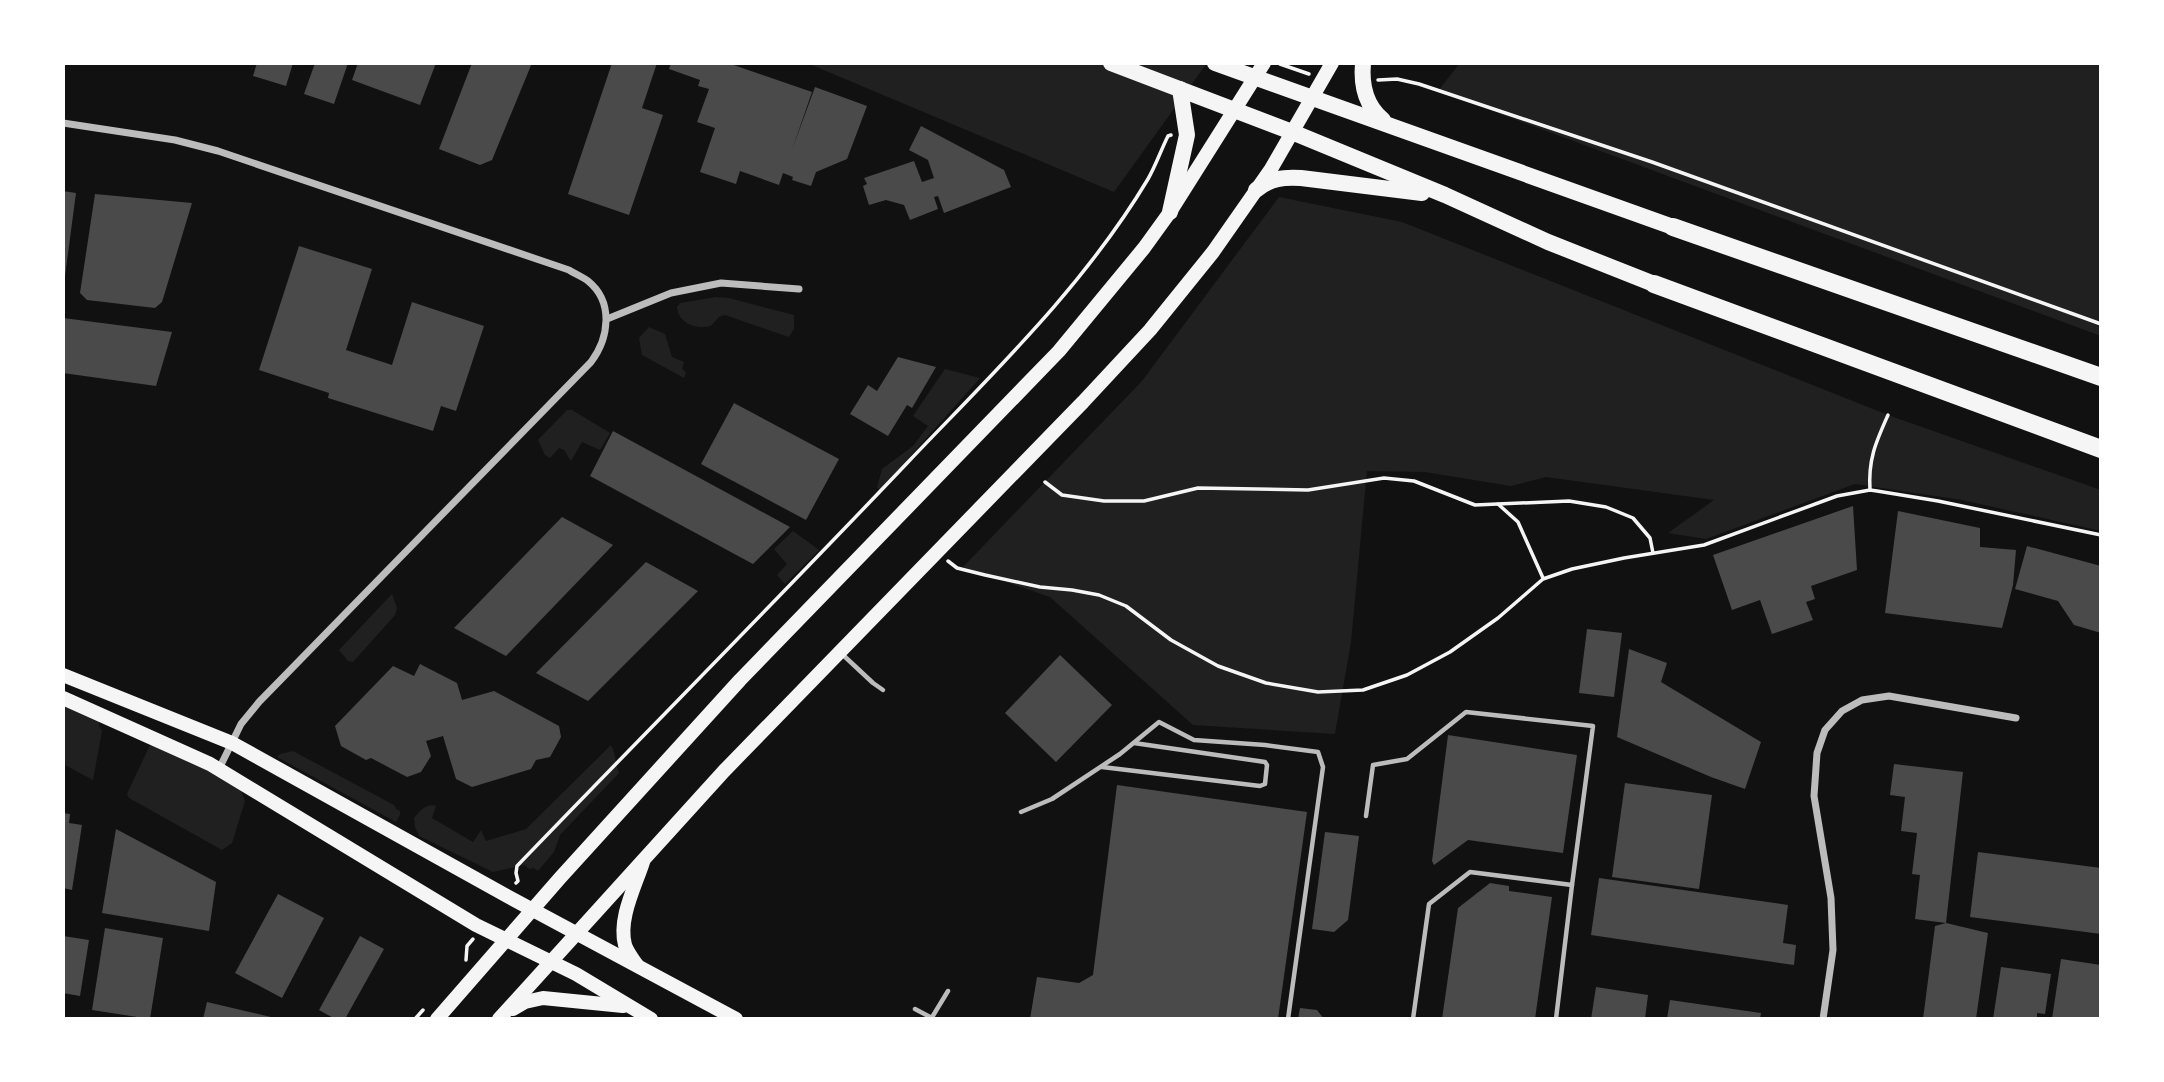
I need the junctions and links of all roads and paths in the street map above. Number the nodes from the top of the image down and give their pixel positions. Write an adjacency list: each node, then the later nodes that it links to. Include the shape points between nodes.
1 (1111, 63): 10 (highway)
2 (1215, 63): 7 (highway)
3 (1264, 63): 7 (main road)
4 (1278, 63): 8 (path)
5 (1332, 63): 8 (main road)
6 (1363, 63): 9 (highway)
7 (1256, 78): 11 (highway); 12 (main road)
8 (1323, 78): 11 (main road)
9 (1361, 81): 14 (highway, via 1368,101); 24 (path, via 1397,79 1419,84 1652,162)
10 (1180, 89): 12 (highway); 19 (highway, via 1188,135)
11 (1312, 98): 14 (highway); 15 (main road)
12 (1236, 110): 15 (highway); 19 (main road)
13 (63, 123): 23 (street, via 218,151 569,270 601,296)
14 (1386, 123): 20 (highway)
15 (1292, 132): 17 (main road); 18 (highway)
16 (1168, 136): 47 (path, via 1149,176 1104,246 1055,308 517,866)
17 (1256, 190): 18 (highway, via 1268,181 1292,177); 35 (main road, via 1150,330)
18 (1445, 195): 21 (highway)
19 (1170, 212): 49 (main road, via 1059,351 740,680)
20 (1673, 227): 25 (highway)
21 (1654, 285): 27 (highway)
22 (799, 289): 23 (street, via 721,283 671,293)
23 (607, 319): 40 (street, via 600,350 591,362 259,702)
24 (2101, 324)
25 (2101, 377)
26 (1888, 415): 29 (path, via 1874,447)
27 (2101, 449)
28 (1045, 482): 30 (path, via 1062,495 1144,501 1198,488 1308,490 1384,478 1413,481 1475,505)
29 (1870, 490): 31 (path); 32 (path, via 1837,496 1703,545)
30 (1498, 504): 32 (path, via 1569,501 1606,507 1633,518 1650,538); 34 (path, via 1518,522)
31 (2101, 535)
32 (1653, 553): 34 (path)
33 (957, 568): 34 (path, via 1099,595 1126,606 1171,640 1218,666 1266,683 1318,692 1363,691 1407,675 1450,652)
34 (1543, 579)
35 (839, 652): 37 (lane); 46 (main road)
36 (63, 675): 40 (main road)
37 (883, 690)
38 (63, 698): 43 (main road)
39 (2016, 718): 65 (street, via 1889,696 1862,700 1842,710 1825,730 1817,753 1814,796 1831,898 1833,950)
40 (232, 743): 43 (street); 49 (main road)
41 (1133, 743): 42 (lane); 42 (lane, via 1265,762 1265,784); 62 (lane, via 1159,722 1194,740 1318,752 1323,767)
42 (1100, 767): 44 (lane, via 1052,799)
43 (219, 769): 51 (main road)
44 (1021, 812)
45 (1366, 816): 48 (lane, via 1373,765 1407,759 1465,712 1593,726)
46 (645, 858): 50 (main road); 53 (main road, via 624,925 626,948)
47 (518, 881)
48 (1572, 886): 63 (lane, via 1470,872 1429,904); 64 (lane)
49 (533, 910): 50 (main road); 51 (main road)
50 (576, 933): 52 (main road); 53 (main road)
51 (506, 941): 52 (main road); 59 (main road)
52 (550, 962): 55 (main road); 57 (main road)
53 (638, 966): 61 (main road)
54 (948, 991): 58 (lane)
55 (628, 1006): 57 (main road, via 543,998 525,1002); 60 (main road)
56 (915, 1009): 58 (lane)
57 (500, 1017)
58 (932, 1018)
59 (437, 1019)
60 (651, 1019)
61 (736, 1019)
62 (1288, 1019)
63 (1413, 1019)
64 (1556, 1019)
65 (1823, 1019)

